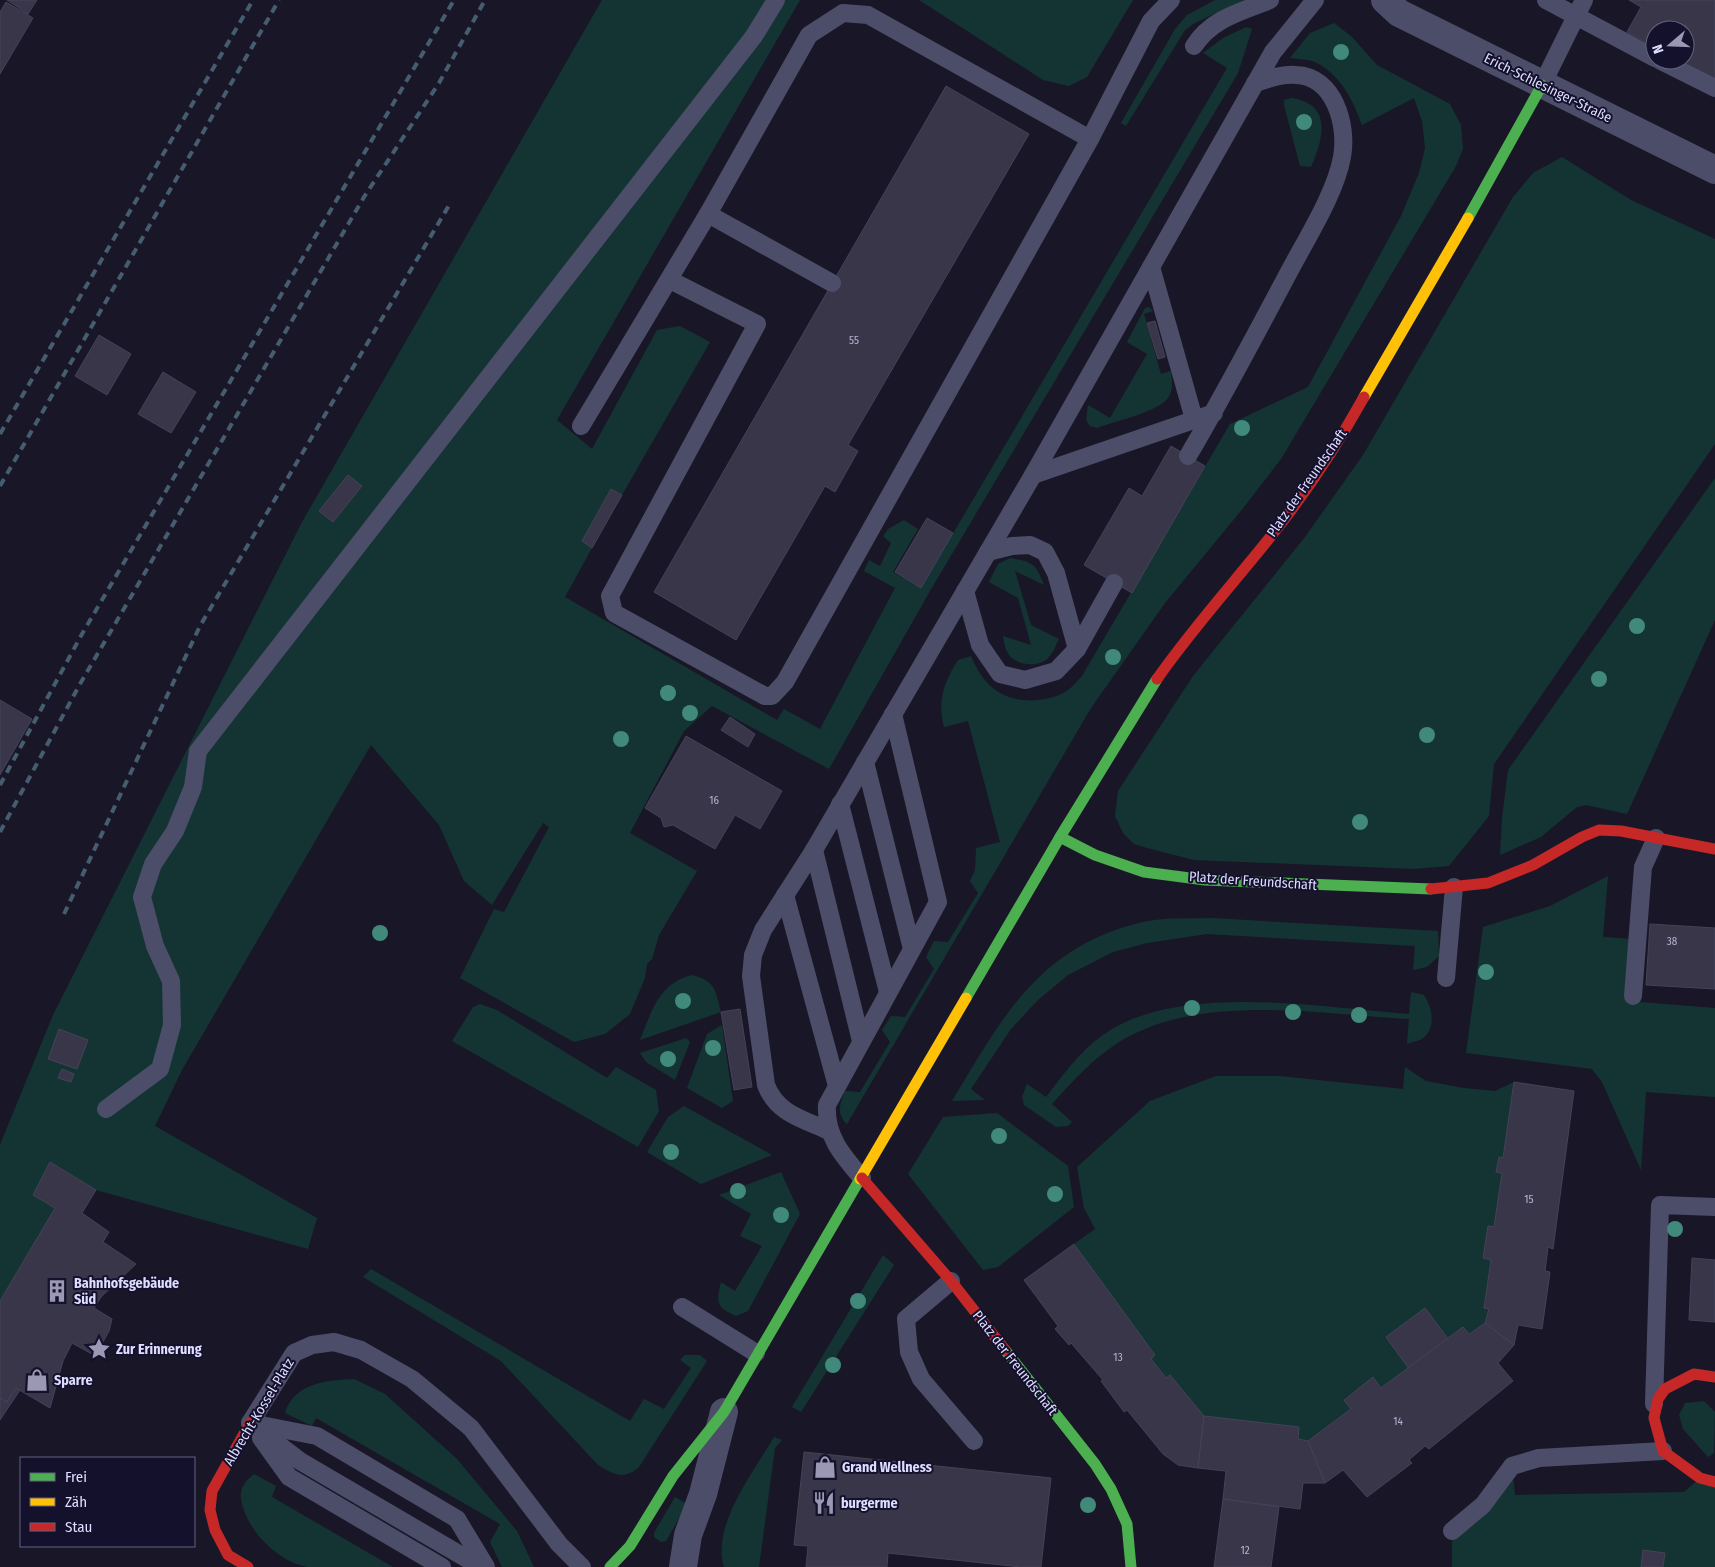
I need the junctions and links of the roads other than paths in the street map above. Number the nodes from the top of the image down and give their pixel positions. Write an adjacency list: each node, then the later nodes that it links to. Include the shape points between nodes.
1 (776, 0): 45 (lane, via 754,36 198,751 193,787 175,831 153,864 142,897 155,946 171,982 172,1025 160,1070)
2 (1172, 0): 15 (lane, via 1151,21)
3 (1270, 0): 9 (lane, via 1215,22)
4 (1315, 0): 12 (lane, via 1273,52)
5 (1385, 0): 13 (street, Erich-Schlesinger-Straße, via 1400,13)
6 (1546, 0): 8 (lane)
7 (1584, 0): 8 (lane)
8 (1576, 18): 10 (lane); 13 (lane)
9 (1194, 46)
10 (1645, 53)
11 (1679, 70): 14 (lane)
12 (1255, 83): 18 (lane); 21 (lane, via 1298,75 1322,84 1336,103 1344,133 1342,157 1324,207)
13 (1542, 85): 16 (street, Erich-Schlesinger-Straße); 33 (street, Platz der Freundschaft, via 1334,450 1283,521 1183,642)
14 (1715, 88)
15 (1090, 139): 17 (lane, via 868,15 843,13 809,35); 19 (lane, via 785,682 772,696 765,696 614,613 610,596 757,324)
16 (1715, 170)
17 (708, 214): 19 (lane); 20 (lane)
18 (1151, 267): 22 (lane); 25 (lane)
19 (670, 280): 23 (lane)
20 (832, 283)
21 (1214, 412): 22 (lane); 24 (lane)
22 (1194, 419): 25 (lane)
23 (581, 426)
24 (1188, 456)
25 (1033, 475): 26 (lane)
26 (988, 552): 28 (lane); 29 (lane, via 1030,545 1045,552 1056,573)
27 (1114, 583): 29 (lane)
28 (965, 591): 29 (lane, via 980,646 1000,674 1025,680 1056,671); 30 (lane)
29 (1078, 649)
30 (893, 714): 31 (lane); 39 (lane, via 938,902)
31 (865, 762): 32 (lane); 39 (lane)
32 (840, 804): 36 (lane); 41 (lane)
33 (1060, 837): 37 (street, Platz der Freundschaft, via 1144,872 1205,880 1419,890); 47 (street, Platz der Freundschaft)
34 (1656, 838): 35 (street); 37 (street, via 1621,830 1599,830 1533,865 1488,883); 42 (lane, via 1643,868)
35 (1715, 849)
36 (814, 850): 38 (lane); 43 (lane)
37 (1454, 887): 40 (lane)
38 (785, 895): 44 (lane); 46 (lane, via 763,930 753,955 751,976 766,1085 771,1099 778,1106)
39 (912, 948): 41 (lane)
40 (1446, 978)
41 (888, 992): 43 (lane)
42 (1633, 996)
43 (861, 1041): 44 (lane)
44 (837, 1086): 46 (lane, via 827,1106)
45 (106, 1109)
46 (829, 1131): 47 (lane, via 843,1156)
47 (862, 1178): 49 (street, Platz der Freundschaft); 51 (street, Platz der Freundschaft)
48 (1715, 1207): 54 (lane, via 1660,1205)
49 (951, 1281): 56 (lane, via 906,1320 909,1352 921,1379); 67 (street, Platz der Freundschaft, via 1110,1488 1129,1525)
50 (682, 1307): 51 (lane)
51 (756, 1353): 53 (street, Platz der Freundschaft)
52 (1715, 1377): 54 (street, via 1694,1374 1665,1389 1658,1399)
53 (724, 1412): 65 (street, Platz der Freundschaft, via 673,1476 630,1546); 66 (street, Platz der Freundschaft, via 703,1494 688,1535)
54 (1654, 1418): 57 (street)
55 (250, 1423): 60 (street, Albrecht-Kossel-Platz, via 212,1491 210,1510 215,1530 228,1555); 61 (lane, via 289,1477); 62 (lane, via 300,1460); 63 (lane, via 317,1436 457,1519); 64 (lane, Albrecht-Kossel-Platz, via 294,1353 312,1345 334,1342 361,1350 412,1379 471,1428 558,1544)
56 (974, 1441)
57 (1663, 1451): 58 (street, via 1700,1478); 59 (lane, via 1539,1458 1512,1466 1482,1504)
58 (1715, 1482)
59 (1452, 1531)
60 (248, 1567)
61 (442, 1567)
62 (481, 1567)
63 (486, 1567)
64 (582, 1567)
65 (610, 1567)
66 (683, 1567)
67 (1131, 1567)

